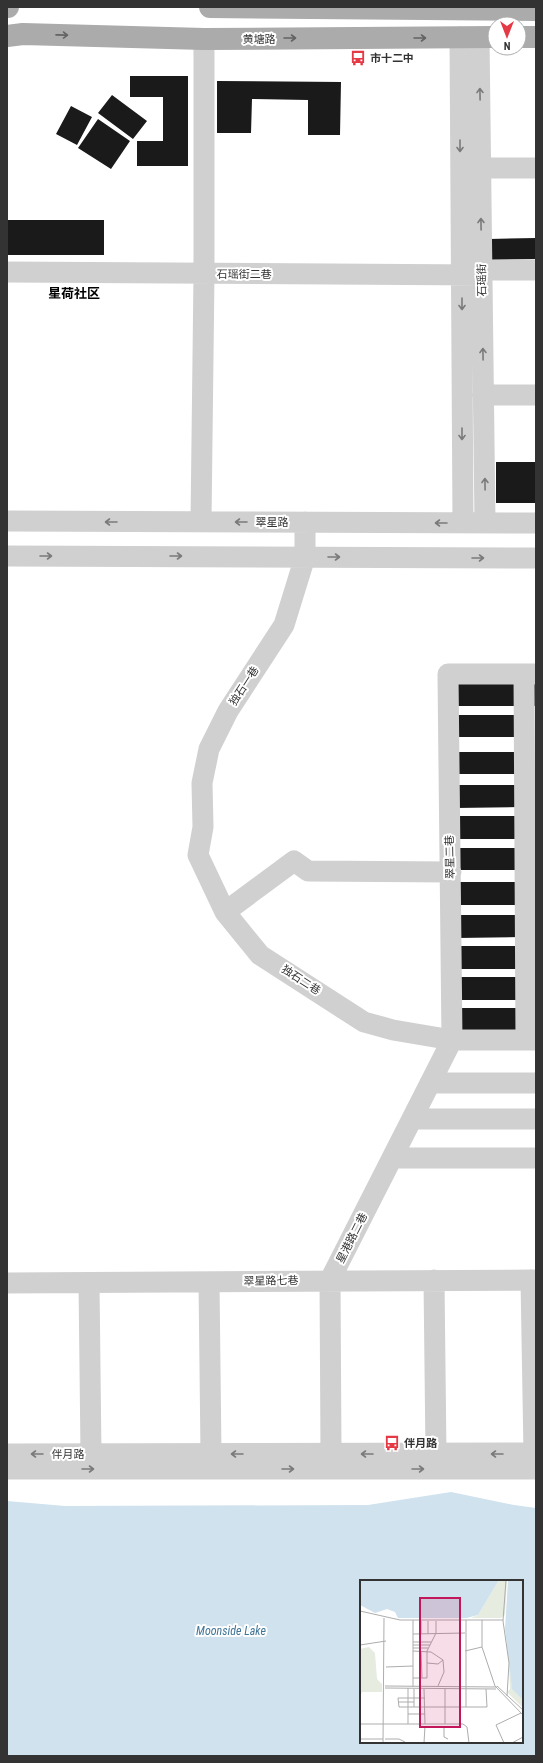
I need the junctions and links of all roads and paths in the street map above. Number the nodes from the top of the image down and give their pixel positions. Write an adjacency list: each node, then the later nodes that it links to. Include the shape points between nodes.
1 (210, 7): 2 (main road)
2 (214, 7): 3 (main road)
3 (479, 8): 4 (main road)
4 (536, 10)
5 (15, 35): 7 (main road, 黄塘路, one-way to 7)
6 (478, 37): 7 (main road, 黄塘路, one-way to 6); 8 (street, 石瑶街, one-way to 6); 13 (street, 石瑶街, one-way to 13)
7 (204, 39): 12 (street)
8 (481, 168): 9 (street); 14 (street, 石瑶街, one-way to 8)
9 (536, 168)
10 (536, 270): 14 (street, 石瑶街二巷, via 489,270)
11 (7, 272): 12 (street, 石瑶街二巷)
12 (204, 274): 13 (street, 石瑶街二巷); 18 (street)
13 (461, 275): 14 (street, 石瑶街二巷); 20 (street, 石瑶街, one-way to 20)
14 (482, 275): 15 (street, 石瑶街, one-way to 14)
15 (483, 395): 16 (street); 21 (street, 石瑶街, one-way to 15)
16 (536, 395)
17 (7, 521): 18 (street, 翠星路, one-way to 17)
18 (201, 522): 19 (street, 翠星路, one-way to 18)
19 (305, 522): 20 (street, 翠星路, one-way to 19); 24 (street, 独石一巷)
20 (463, 523): 21 (street, 翠星路)
21 (485, 523): 22 (street, 翠星路)
22 (536, 523)
23 (7, 556): 24 (street, one-way to 24)
24 (305, 557): 25 (street, one-way to 25); 27 (street, 独石一巷, via 284,625 228,711 209,749 202,783 203,827)
25 (536, 558)
26 (530, 674): 28 (street, 翠星二巷, via 448,674); 31 (street)
27 (198, 855): 29 (street, 独石二巷)
28 (450, 872): 29 (street, via 308,871 294,861); 30 (street, 翠星二巷)
29 (225, 912): 30 (street, 独石二巷, via 260,954 364,1022 393,1030)
30 (452, 1040): 31 (street, 独石二巷); 32 (street, 星港路二巷)
31 (531, 1040)
32 (430, 1083): 33 (street); 34 (street, 星港路二巷)
33 (536, 1083)
34 (412, 1119): 35 (street); 36 (street, 星港路二巷)
35 (536, 1119)
36 (392, 1158): 37 (street); 38 (street, 星港路二巷)
37 (536, 1158)
38 (330, 1280): 39 (street, 翠星路七巷); 41 (street, 翠星路七巷); 47 (street, 星港路二巷)
39 (434, 1280): 40 (street, 翠星路七巷); 48 (street)
40 (534, 1280): 49 (street)
41 (209, 1282): 43 (street, 翠星路七巷); 46 (street)
42 (7, 1283): 43 (street, 翠星路七巷)
43 (89, 1283): 45 (street)
44 (7, 1454): 45 (street, 伴月路, one-way to 44)
45 (91, 1454): 46 (street, 伴月路)
46 (211, 1454): 47 (street, 伴月路, one-way to 46)
47 (331, 1454): 48 (street, 伴月路, one-way to 47)
48 (436, 1454): 49 (street, 伴月路, one-way to 48)
49 (535, 1458): 50 (street, 伴月路, one-way to 49)
50 (7, 1469)

